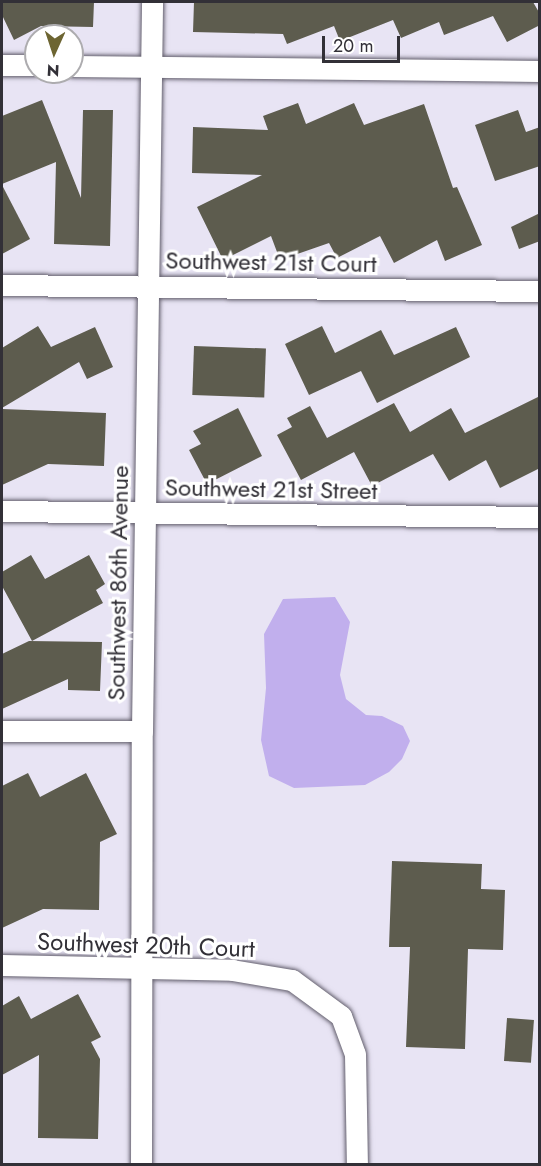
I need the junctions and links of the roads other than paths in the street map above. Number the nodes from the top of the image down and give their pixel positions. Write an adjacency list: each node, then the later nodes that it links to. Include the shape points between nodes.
1 (152, 2): 5 (street, Southwest 86th Avenue)
2 (2, 65): 3 (street)
3 (24, 65)
4 (84, 66): 5 (street)
5 (151, 68): 6 (street); 8 (street, Southwest 86th Avenue)
6 (540, 71)
7 (2, 285): 8 (street, Southwest 21st Court)
8 (149, 286): 9 (street, Southwest 21st Court); 11 (street, Southwest 86th Avenue)
9 (540, 291)
10 (2, 511): 11 (street, Southwest 21st Street)
11 (145, 513): 12 (street, Southwest 21st Street); 14 (street, Southwest 86th Avenue)
12 (540, 517)
13 (2, 731): 14 (street)
14 (142, 731): 16 (street, Southwest 86th Avenue)
15 (2, 965): 16 (street, Southwest 20th Court)
16 (143, 969): 17 (street, Southwest 86th Avenue); 18 (street, Southwest 20th Court, via 232,970 292,980 341,1016 355,1054)
17 (141, 1164)
18 (357, 1164)

